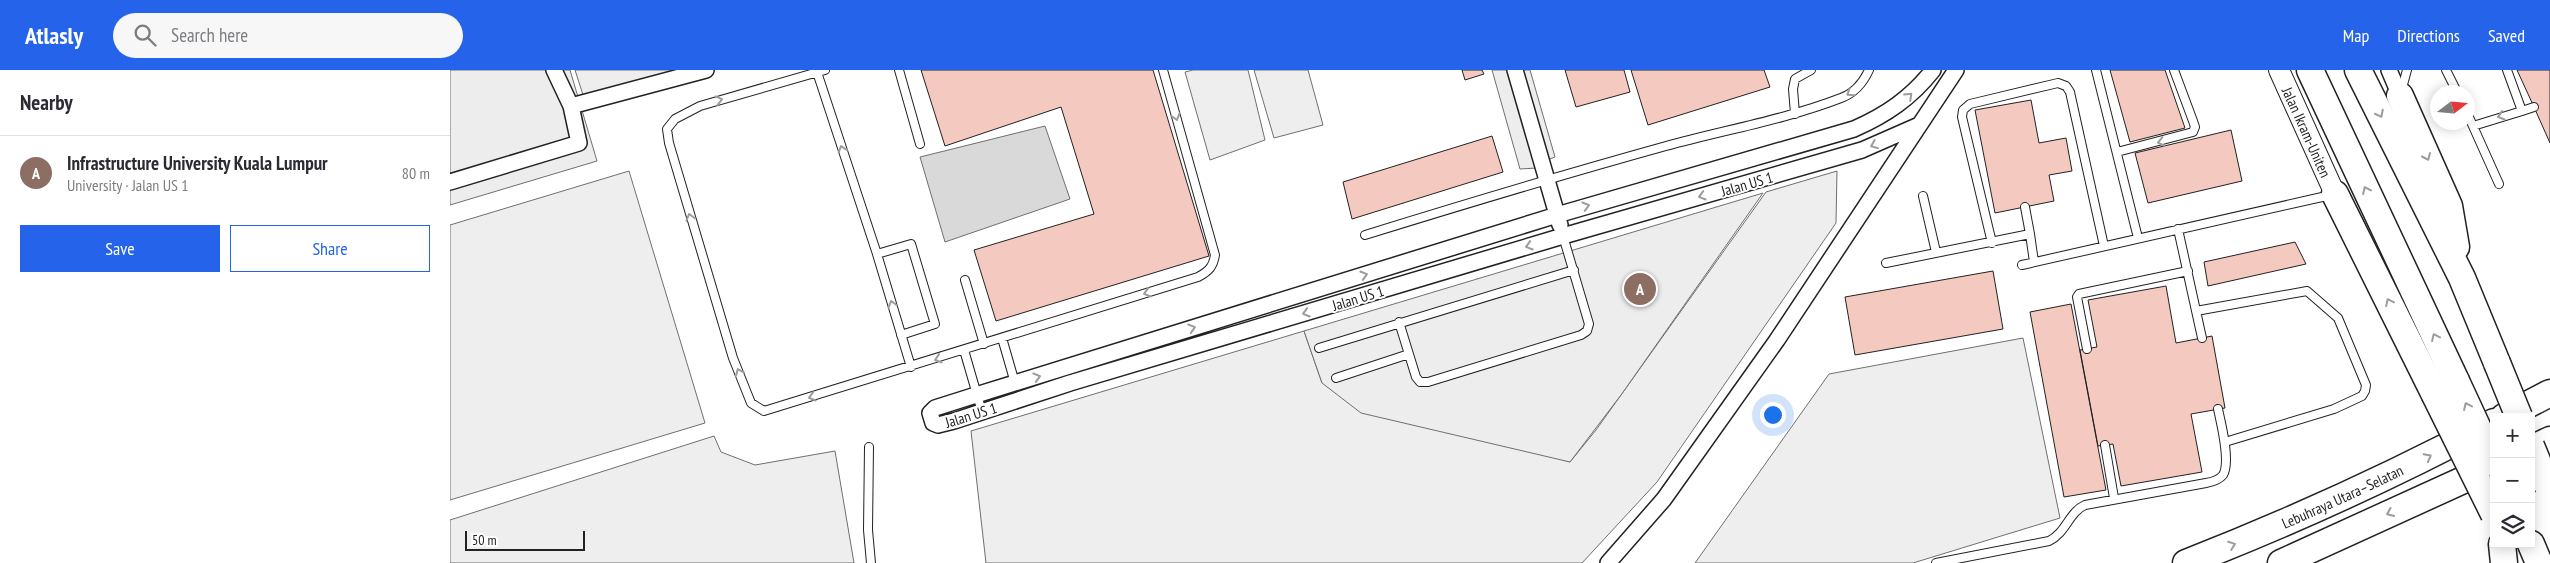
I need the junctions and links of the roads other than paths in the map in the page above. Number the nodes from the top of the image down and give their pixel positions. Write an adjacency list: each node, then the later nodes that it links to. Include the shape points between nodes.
1 (554, 70): 25 (street)
2 (706, 70): 25 (street)
3 (825, 70): 20 (lane)
4 (899, 70): 32 (lane)
5 (1163, 70): 60 (lane, one-way to 60, via 1216,255 1214,265 1198,277)
6 (1515, 70): 34 (street)
7 (1811, 70): 28 (lane, via 1795,80)
8 (1869, 70): 28 (lane, one-way to 28, via 1862,85 1843,97)
9 (1933, 70): 40 (street, Jalan US 1, one-way to 9, via 1854,129 1882,117 1904,101)
10 (1956, 70): 29 (street)
11 (2096, 70): 33 (lane)
12 (2174, 70): 33 (lane, one-way to 33, via 2193,120 2193,132)
13 (2279, 70): 37 (main road, Jalan Ikram-Uniten)
14 (2310, 70): 70 (highway, one-way to 14)
15 (2358, 70): 55 (highway, one-way to 55)
16 (2389, 70): 23 (street)
17 (2407, 70): 23 (lane)
18 (2446, 70): 21 (lane)
19 (2507, 70): 27 (lane)
20 (817, 72): 49 (lane, one-way to 20); 67 (lane, one-way to 20, via 764,411 751,403 733,358 687,208 667,129 674,119 700,106)
21 (2454, 85)
22 (2003, 96): 24 (lane); 46 (lane, via 1970,104 1963,110 1962,117); 47 (lane, via 2058,83 2066,86 2070,92)
23 (2400, 96): 55 (highway, one-way to 55, via 2449,206)
24 (2005, 105)
25 (571, 106): 35 (street, via 580,137 575,146)
26 (2534, 107): 27 (lane)
27 (2522, 111): 30 (lane, one-way to 30)
28 (1795, 114): 34 (lane)
29 (1919, 125): 44 (street, Jalan US 1, one-way to 44, via 1862,150); 92 (street, via 1777,340 1664,499)
30 (2475, 125)
31 (2475, 130): 36 (lane)
32 (920, 144)
33 (2117, 152): 45 (lane)
34 (1546, 179): 40 (street); 43 (lane)
35 (450, 182)
36 (2499, 184)
37 (2335, 194): 41 (lane); 70 (highway, one-way to 37)
38 (1923, 196): 48 (lane)
39 (2025, 207): 42 (lane)
40 (1557, 215): 44 (street); 69 (street, Jalan US 1, one-way to 40)
41 (2178, 229): 45 (lane); 54 (lane)
42 (2030, 234): 46 (lane); 50 (lane)
43 (1365, 235)
44 (1563, 236): 53 (lane); 74 (street, Jalan US 1, one-way to 74)
45 (2138, 238): 47 (lane)
46 (1992, 242): 48 (lane)
47 (2104, 246): 50 (lane)
48 (1936, 252): 51 (lane)
49 (877, 254): 59 (lane, one-way to 49); 59 (lane, via 911,244 935,324)
50 (2034, 262): 52 (lane)
51 (1886, 263)
52 (2022, 265)
53 (1574, 270): 58 (lane); 66 (lane, via 1589,324 1581,335 1428,382 1420,382 1416,377)
54 (2188, 271): 57 (lane); 64 (lane, via 2079,294)
55 (2462, 278): 76 (highway, bridge)
56 (965, 280): 62 (lane)
57 (2196, 311): 61 (lane); 79 (lane, via 2307,290 2338,318 2366,385 2362,396 2334,409)
58 (1399, 322): 63 (lane); 66 (lane)
59 (901, 335): 67 (lane)
60 (1002, 338): 62 (lane); 69 (lane)
61 (2202, 338)
62 (984, 344): 65 (lane)
63 (1319, 348)
64 (2087, 349)
65 (964, 350): 67 (lane, one-way to 67); 72 (lane)
66 (1409, 354): 68 (lane)
67 (911, 367)
68 (1336, 378)
69 (1015, 383): 72 (street, Jalan US 1)
70 (2445, 387): 84 (highway, one-way to 70, bridge); 88 (highway, bridge)
71 (2550, 393): 75 (highway)
72 (976, 395): 74 (lane); 74 (street, Jalan US 1, via 935,408 930,418 938,425)
73 (2218, 409): 79 (lane)
74 (982, 412)
75 (2512, 413)
76 (2517, 413)
77 (2490, 424): 94 (highway, Lebuhraya Utara–Selatan, one-way to 77, via 2241,542 2403,469)
78 (2550, 440): 81 (highway)
79 (2225, 442): 87 (lane, via 2224,471 2214,481)
80 (2105, 445): 87 (lane)
81 (2535, 446)
82 (869, 447): 91 (lane)
83 (2535, 456): 86 (highway, bridge)
84 (2490, 458)
85 (2490, 466): 95 (highway, one-way to 95)
86 (2549, 489)
87 (2114, 498): 93 (lane, via 2080,507 2057,537 2049,541)
88 (2490, 504)
89 (2502, 548): 96 (highway)
90 (2532, 548): 97 (highway)
91 (871, 563)
92 (1608, 563)
93 (1936, 563)
94 (2186, 563)
95 (2281, 563)
96 (2504, 563)
97 (2539, 563)

